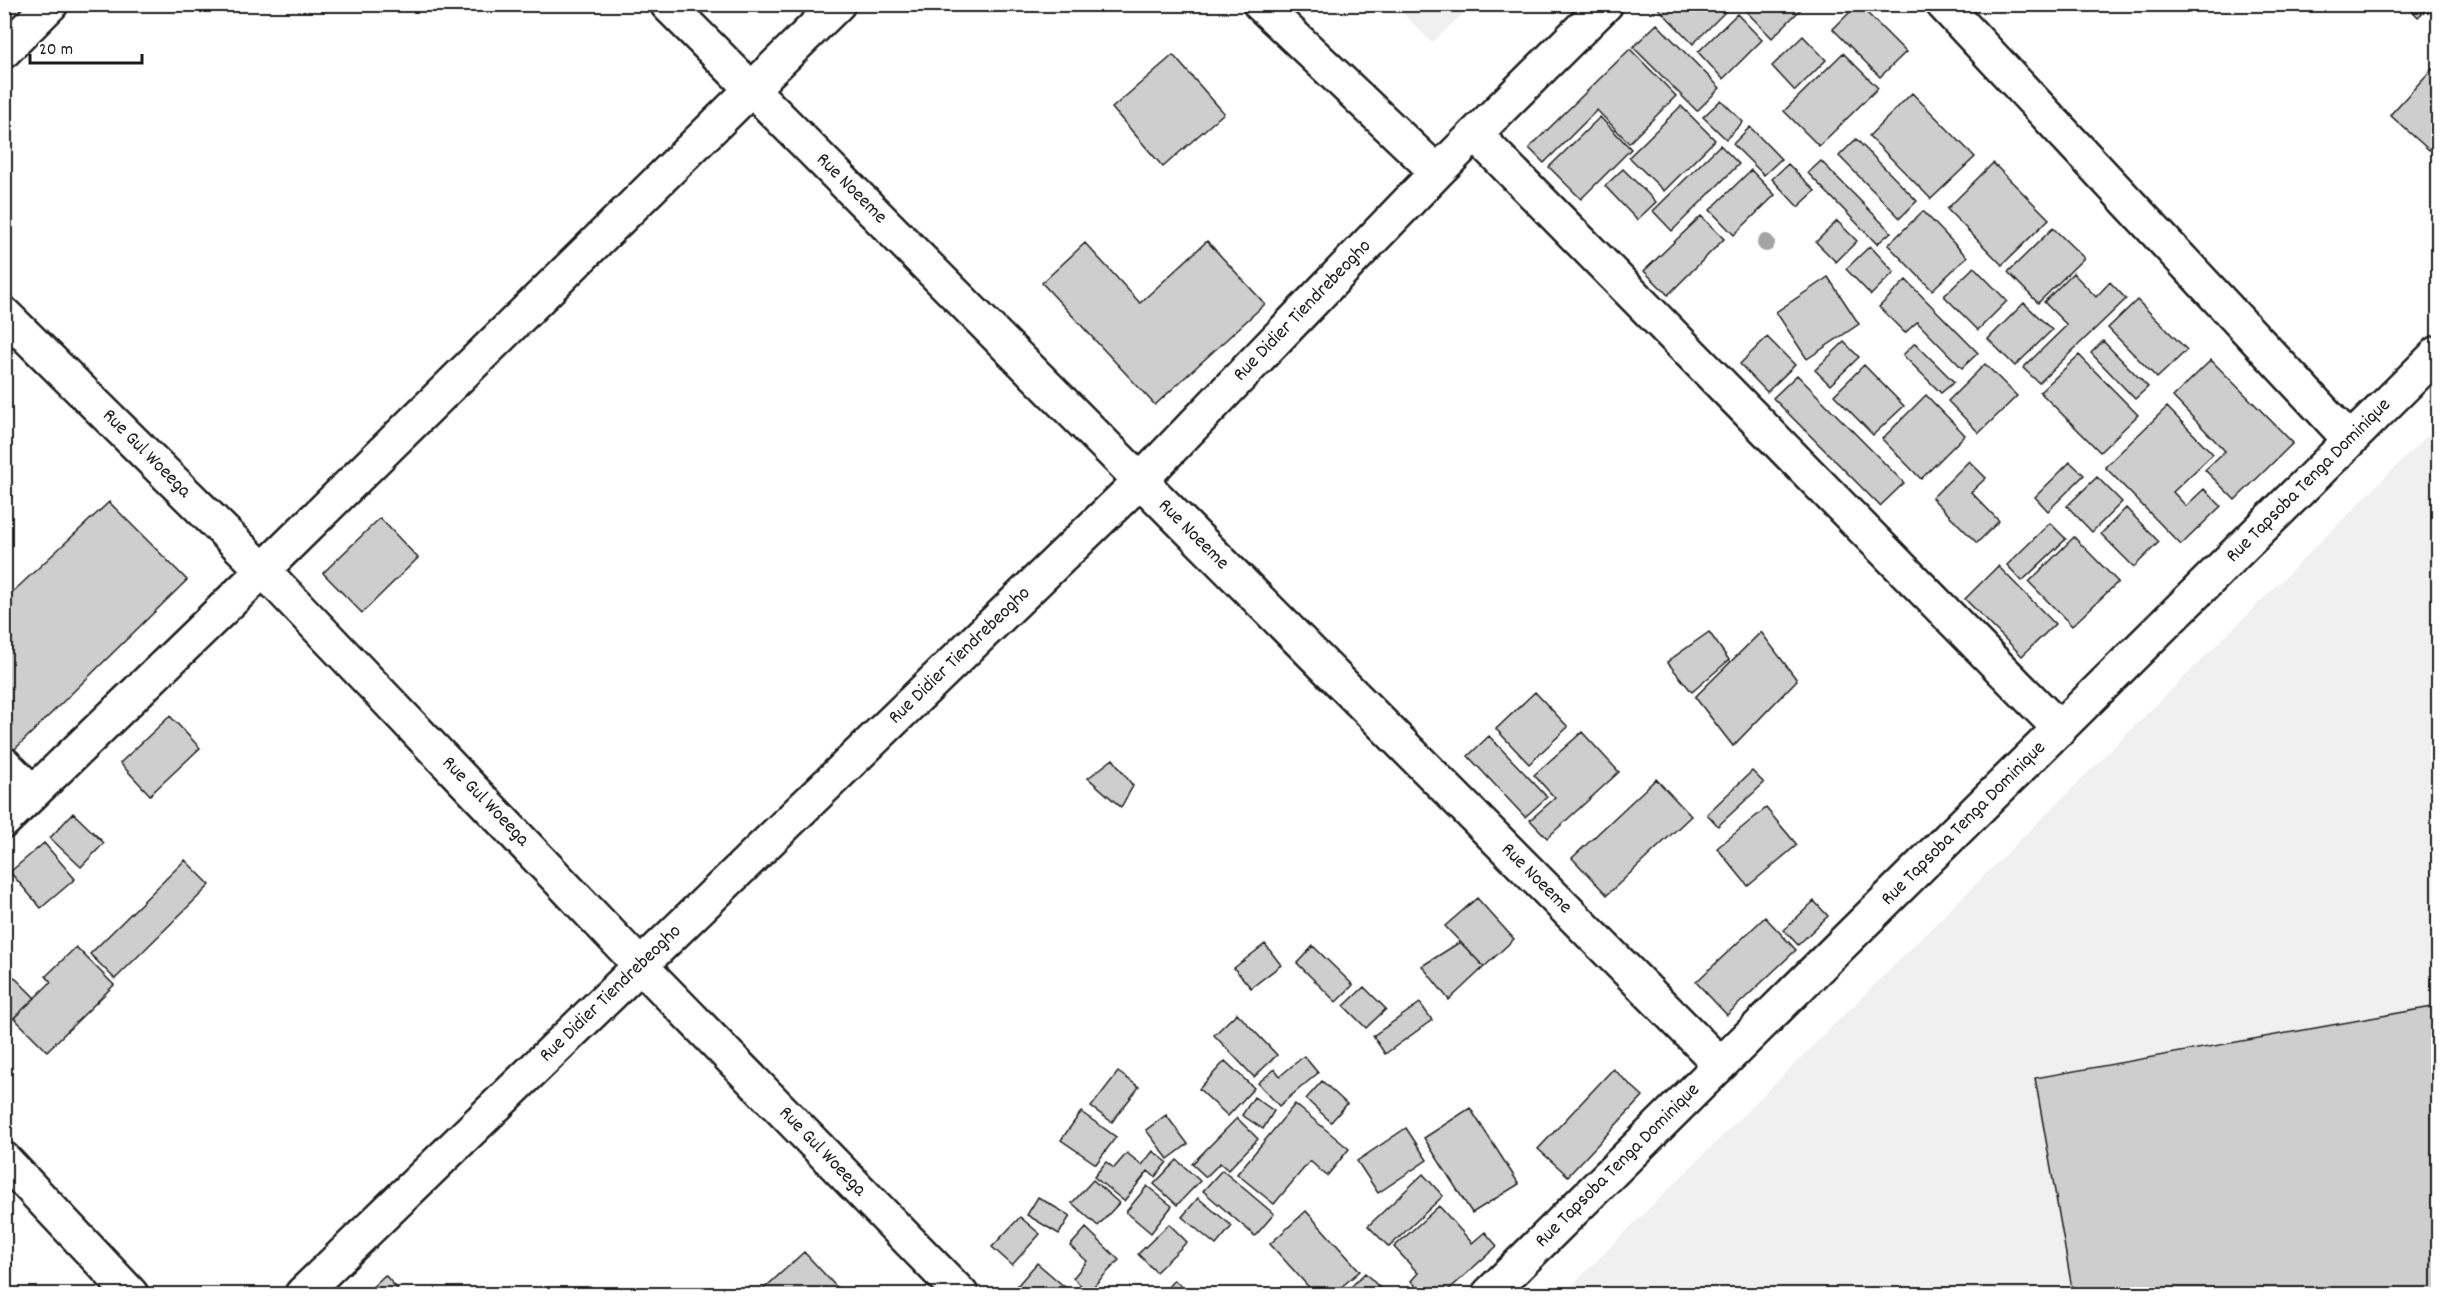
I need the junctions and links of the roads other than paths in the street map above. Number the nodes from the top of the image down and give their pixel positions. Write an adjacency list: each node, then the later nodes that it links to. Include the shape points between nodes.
1 (51, 4): 7 (street)
2 (667, 4): 8 (street, Rue Noeeme)
3 (838, 4): 8 (street)
4 (1260, 4): 10 (street)
5 (1606, 4): 9 (street, Rue Didier Tiendrebeogho)
6 (1942, 4): 13 (street)
7 (4, 51)
8 (753, 90): 14 (street, Rue Noeeme); 15 (street)
9 (1475, 134): 10 (street, Rue Didier Tiendrebeogho); 16 (street)
10 (1437, 172): 14 (street, Rue Didier Tiendrebeogho)
11 (4, 314): 15 (street, Rue Gul Woeega)
12 (2439, 353): 13 (street, Rue Tapsoba Tenga Dominique)
13 (2350, 440): 16 (street, Rue Tapsoba Tenga Dominique)
14 (1140, 481): 20 (street, Rue Didier Tiendrebeogho); 21 (street, Rue Noeeme)
15 (263, 570): 18 (street); 20 (street, Rue Gul Woeega)
16 (2060, 729): 21 (street, Rue Tapsoba Tenga Dominique)
17 (4, 764): 18 (street)
18 (32, 792): 19 (street)
19 (4, 821)
20 (640, 965): 24 (street, Rue Didier Tiendrebeogho); 25 (street, Rue Gul Woeega)
21 (1720, 1064): 26 (street, Rue Tapsoba Tenga Dominique)
22 (4, 1159): 23 (street)
23 (130, 1294)
24 (302, 1294)
25 (961, 1294)
26 (1489, 1294)

